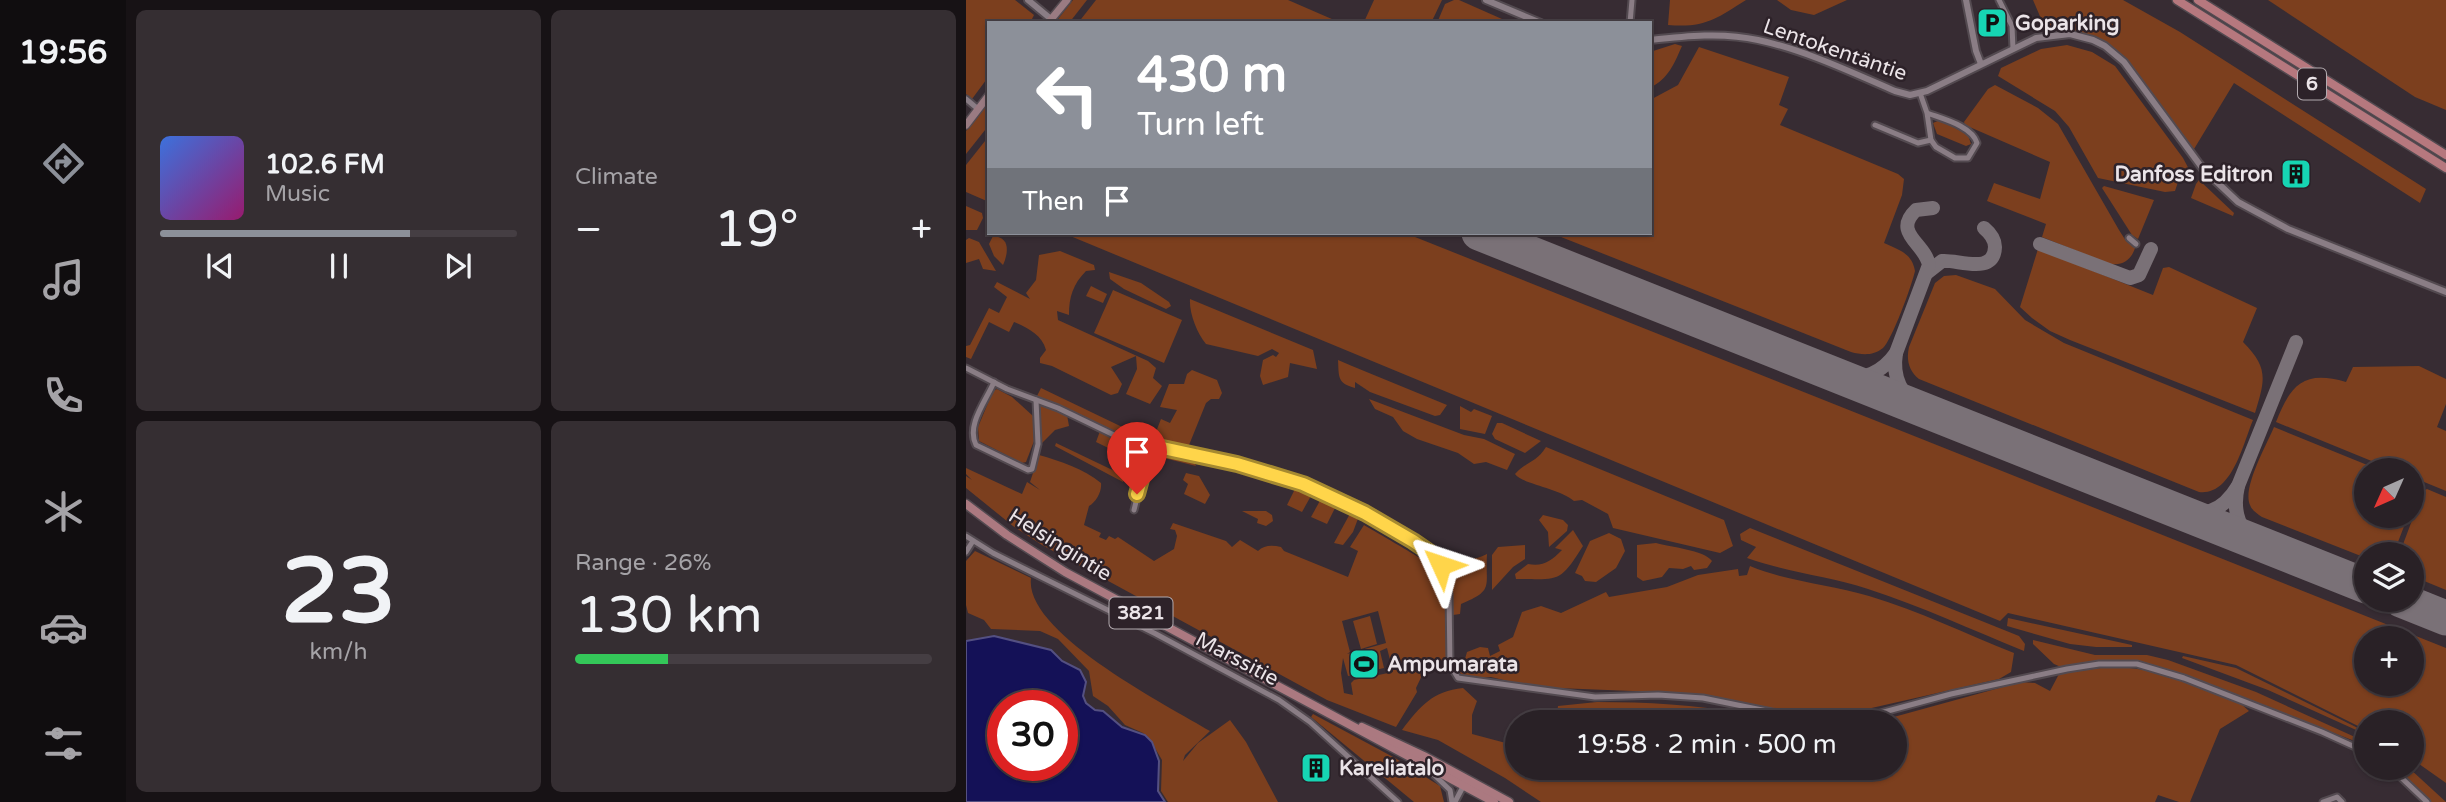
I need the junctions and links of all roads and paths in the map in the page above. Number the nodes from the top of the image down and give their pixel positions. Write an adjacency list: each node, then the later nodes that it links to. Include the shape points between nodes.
1 (1028, 0): 9 (street)
2 (1067, 0): 9 (main road)
3 (1486, 0): 10 (street)
4 (1632, 0): 11 (street)
5 (1966, 0): 14 (street)
6 (1999, 0): 13 (street, via 2012,26)
7 (2178, 0): 24 (highway, 6)
8 (2198, 0): 23 (highway, 6)
9 (1049, 21)
10 (1536, 21)
11 (1630, 21)
12 (1652, 40): 15 (street, Lentokentäntie, via 1713,35 1758,40 1895,91)
13 (2013, 48): 14 (street, Lentokentäntie); 27 (street, Lentokentäntie, via 2061,34 2105,46 2124,62 2203,169 2238,202 2288,229)
14 (1982, 64): 15 (street, Lentokentäntie)
15 (1920, 93): 19 (street)
16 (987, 98): 18 (main road)
17 (966, 99): 18 (street)
18 (978, 109): 20 (main road)
19 (1927, 113): 22 (street); 22 (street, via 1973,134 1977,143 1965,159 1942,152)
20 (966, 125)
21 (1875, 125): 22 (street, via 1918,143)
22 (1931, 140)
23 (2446, 155)
24 (2446, 168)
25 (2129, 238): 26 (street)
26 (2136, 244)
27 (2446, 292)
28 (966, 368): 29 (street)
29 (994, 382): 30 (street); 30 (street, via 972,428 973,439 976,445 1028,470 1038,444)
30 (1036, 400): 31 (street)
31 (1144, 444): 33 (street, via 1146,461); 38 (street, via 1303,484 1365,513 1429,552 1449,587 1450,666 1458,678 1595,697 1703,698 1834,721 2067,669 2137,664)
32 (966, 503): 37 (main road, Helsingintie / 3821, via 1065,572)
33 (1133, 510)
34 (966, 536): 35 (street, Marssitie)
35 (973, 541): 36 (street); 42 (street, Marssitie, via 1279,700)
36 (966, 552)
37 (1396, 746): 39 (main road, Helsingintie / 3821); 41 (main road, Helsingintie / 3821)
38 (2354, 747)
39 (1426, 766): 41 (main road, Helsingintie / 3821); 43 (street, via 1450,790)
40 (2404, 780): 48 (street)
41 (1466, 783): 43 (street); 44 (main road, Helsingintie / 3821); 45 (main road, Helsingintie / 3821)
42 (1398, 802)
43 (1454, 802)
44 (1494, 802)
45 (1509, 802)
46 (2323, 802): 47 (street, via 2336,797)
47 (2342, 802)
48 (2427, 802)

